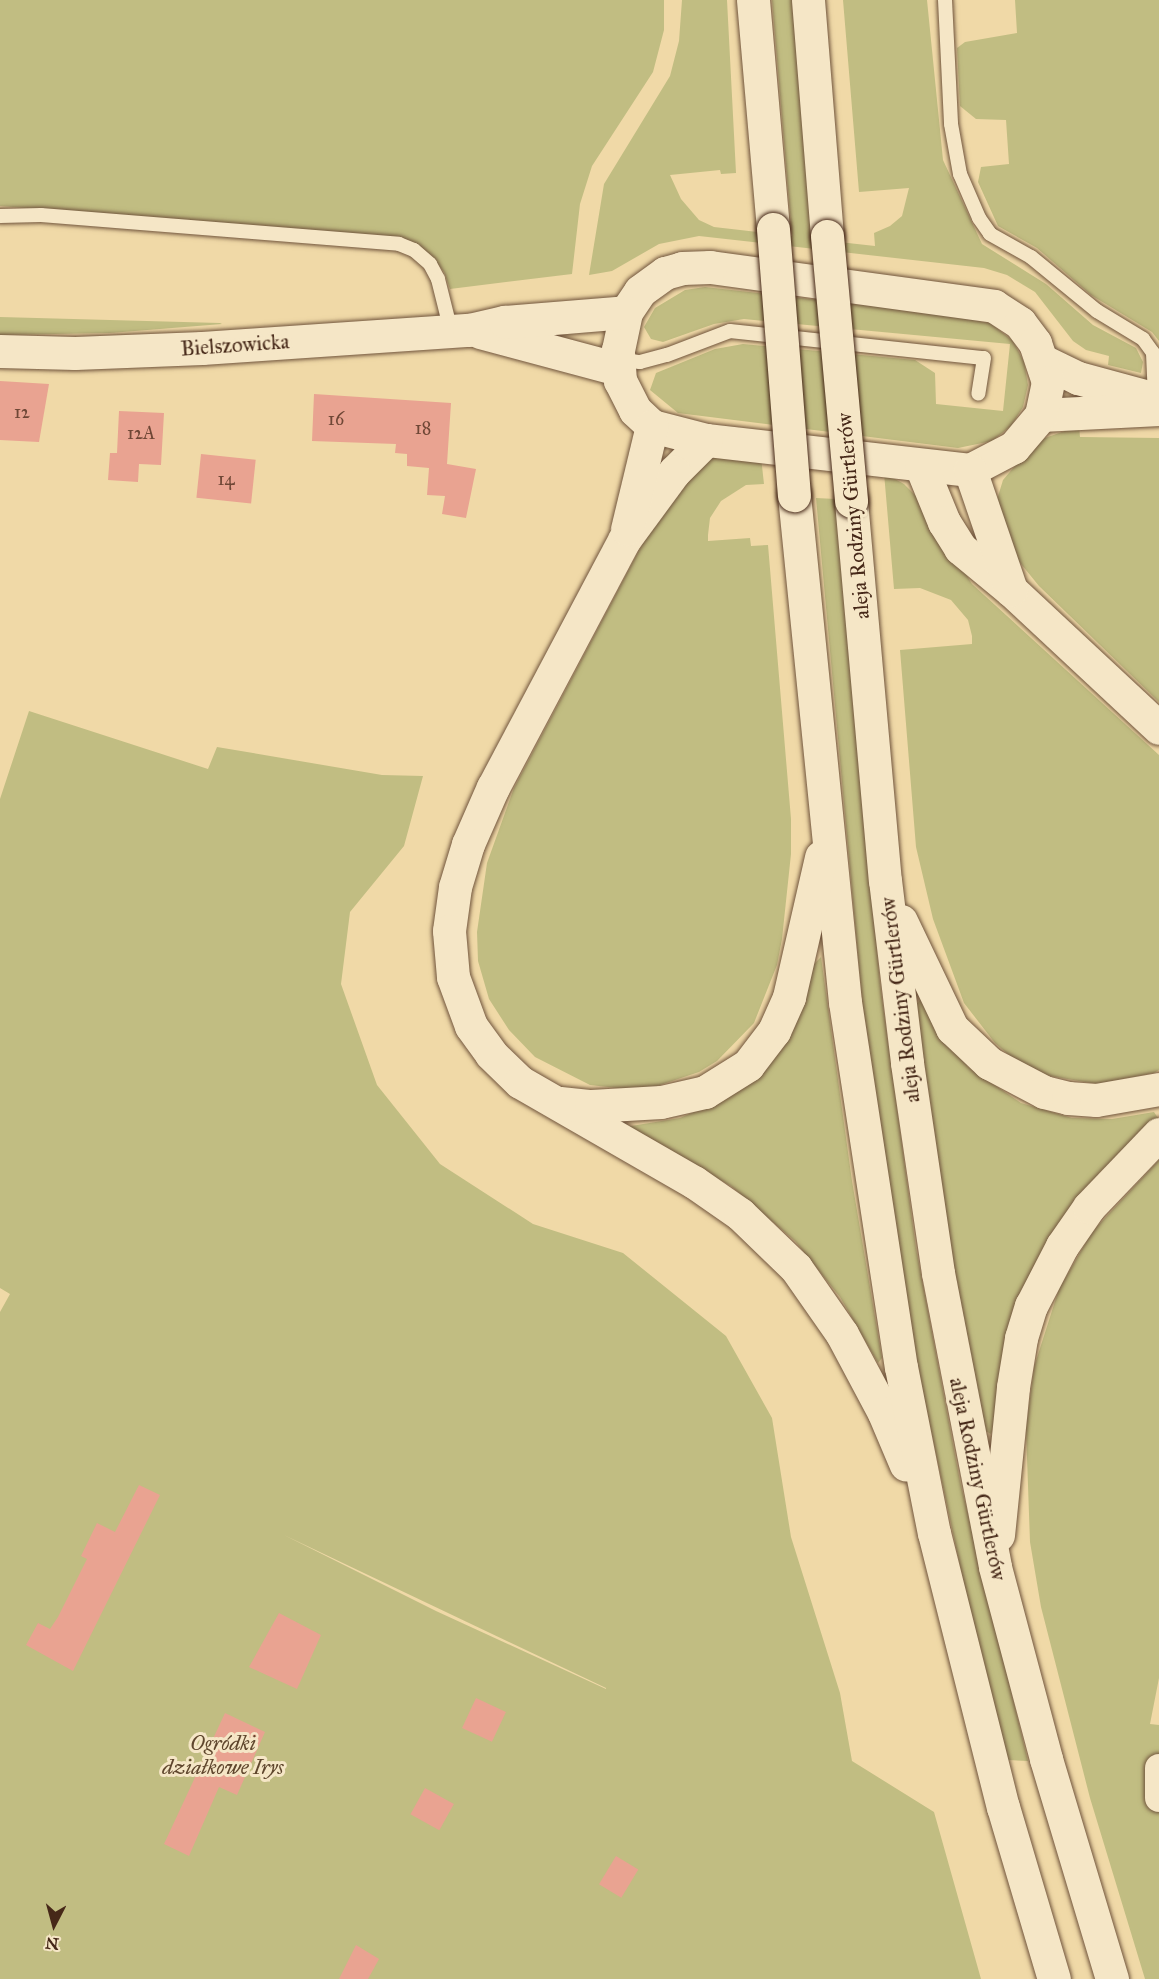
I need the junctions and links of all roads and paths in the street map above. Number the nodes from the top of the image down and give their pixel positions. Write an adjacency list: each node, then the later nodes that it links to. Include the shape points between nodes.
1 (753, 0): 20 (main road, bridge)
2 (808, 0): 21 (main road, aleja Rodziny Gürtlerów, bridge)
3 (945, 0): 11 (lane, via 951,124 960,174 979,218 990,234 1031,257 1097,311 1143,339 1153,353)
4 (0, 216): 6 (lane, via 41,215 399,244 414,250 434,272)
5 (626, 312): 6 (main road, via 505,322); 8 (main road, via 640,291 665,273 710,267 981,302 1020,323); 9 (main road)
6 (460, 331): 7 (main road, Bielszowicka, via 143,351); 9 (main road)
7 (0, 351)
8 (1043, 361): 11 (main road, via 1078,378); 12 (main road, via 1048,382)
9 (618, 364): 10 (lane, via 658,357 730,331 984,358); 13 (main road, via 630,401)
10 (978, 394)
11 (1158, 402): 12 (main road)
12 (1041, 415): 16 (main road, via 1014,447)
13 (652, 426): 14 (main road); 17 (main road)
14 (706, 440): 15 (main road); 17 (main road, via 674,472)
15 (921, 466): 16 (main road); 18 (main road, via 944,522 960,548)
16 (970, 470): 18 (main road)
17 (624, 540): 23 (main road, via 468,844 455,887 449,931 453,977 471,1026 491,1054 520,1082)
18 (1011, 590): 19 (main road)
19 (1159, 728)
20 (827, 829): 23 (main road, via 789,997 774,1031 748,1065 705,1092 661,1102 591,1106); 25 (main road, via 866,1156)
21 (885, 880): 22 (main road, via 907,939 952,1028 989,1063 1044,1092 1068,1098 1096,1100); 26 (main road, aleja Rodziny Gürtlerów, via 931,1232)
22 (1159, 1089)
23 (552, 1102): 25 (main road, via 694,1182 740,1214 796,1268 842,1334 884,1413)
24 (1159, 1134): 26 (main road, via 1089,1207 1062,1246 1031,1306 1013,1387)
25 (934, 1533): 29 (main road, via 1003,1807)
26 (995, 1567): 30 (main road, aleja Rodziny Gürtlerów, via 1046,1759)
27 (1159, 1768): 28 (street)
28 (1159, 1798)
29 (1054, 1979)
30 (1112, 1979)

